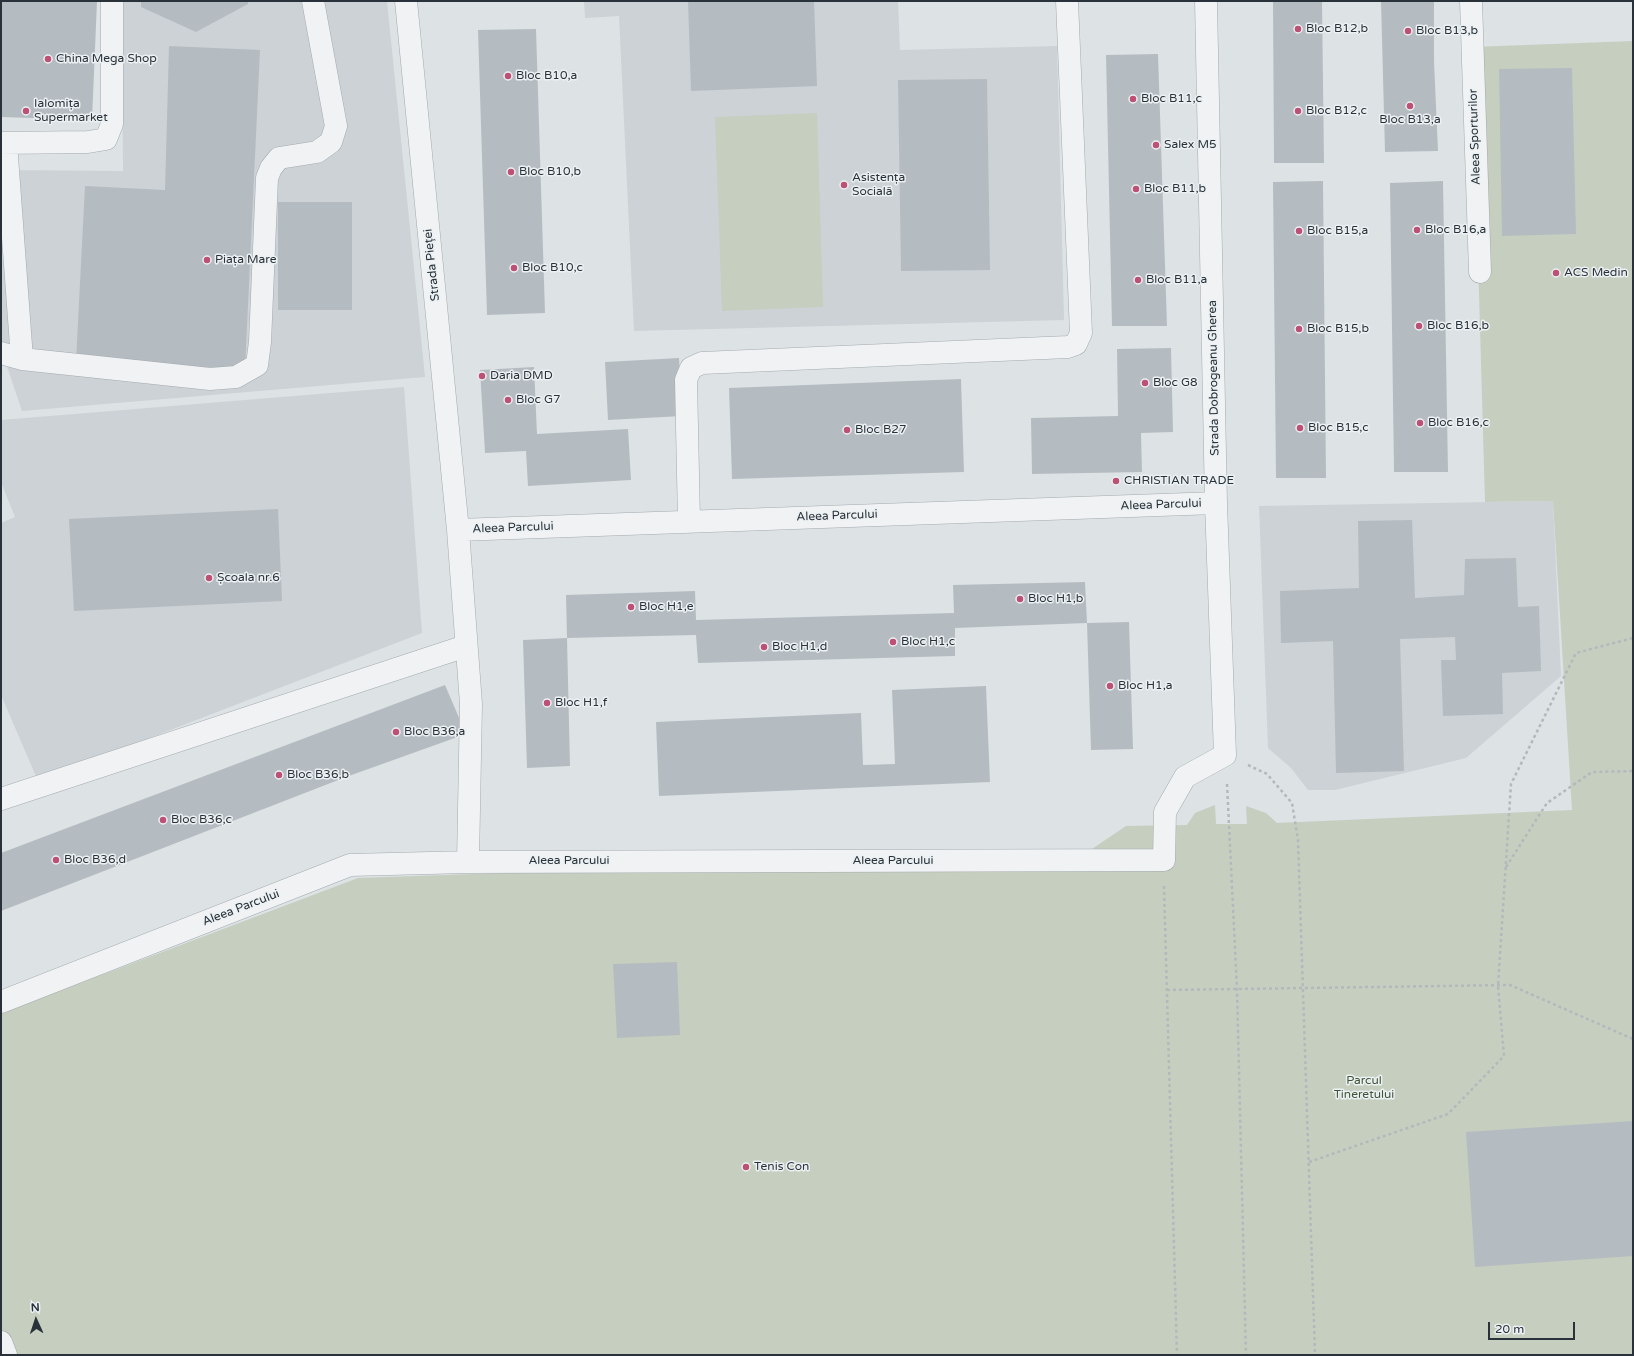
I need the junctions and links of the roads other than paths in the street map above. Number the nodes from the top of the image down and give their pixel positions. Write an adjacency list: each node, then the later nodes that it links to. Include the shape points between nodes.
1 (112, 1): 7 (street, via 112,124 106,139 88,142)
2 (313, 1): 10 (street, via 336,126 331,142 317,152 279,158 267,178 257,365 236,377 210,379)
3 (406, 1): 13 (street, Strada Pieței)
4 (1067, 1): 12 (street, via 1081,333 1076,344 1060,347 702,363 691,368 686,380)
5 (1206, 1): 11 (street, Strada Dobrogeanu Gherea)
6 (1471, 1): 8 (street, Aleea Sporturilor)
7 (4, 143): 10 (street)
8 (1480, 272)
9 (1, 353): 10 (street)
10 (22, 358)
11 (1216, 503): 12 (street, Aleea Parcului); 16 (street, Strada Dobrogeanu Gherea, via 1225,754 1185,777 1165,812)
12 (690, 521): 13 (street, Aleea Parcului)
13 (458, 530): 14 (street, Strada Pieței)
14 (466, 646): 15 (street); 17 (street, Strada Pieței, via 471,704)
15 (1, 799)
16 (1164, 860): 17 (street, Aleea Parcului)
17 (468, 862): 18 (street, Aleea Parcului, via 350,865)
18 (1, 1002)
19 (1, 1342): 20 (street)
20 (6, 1355)

